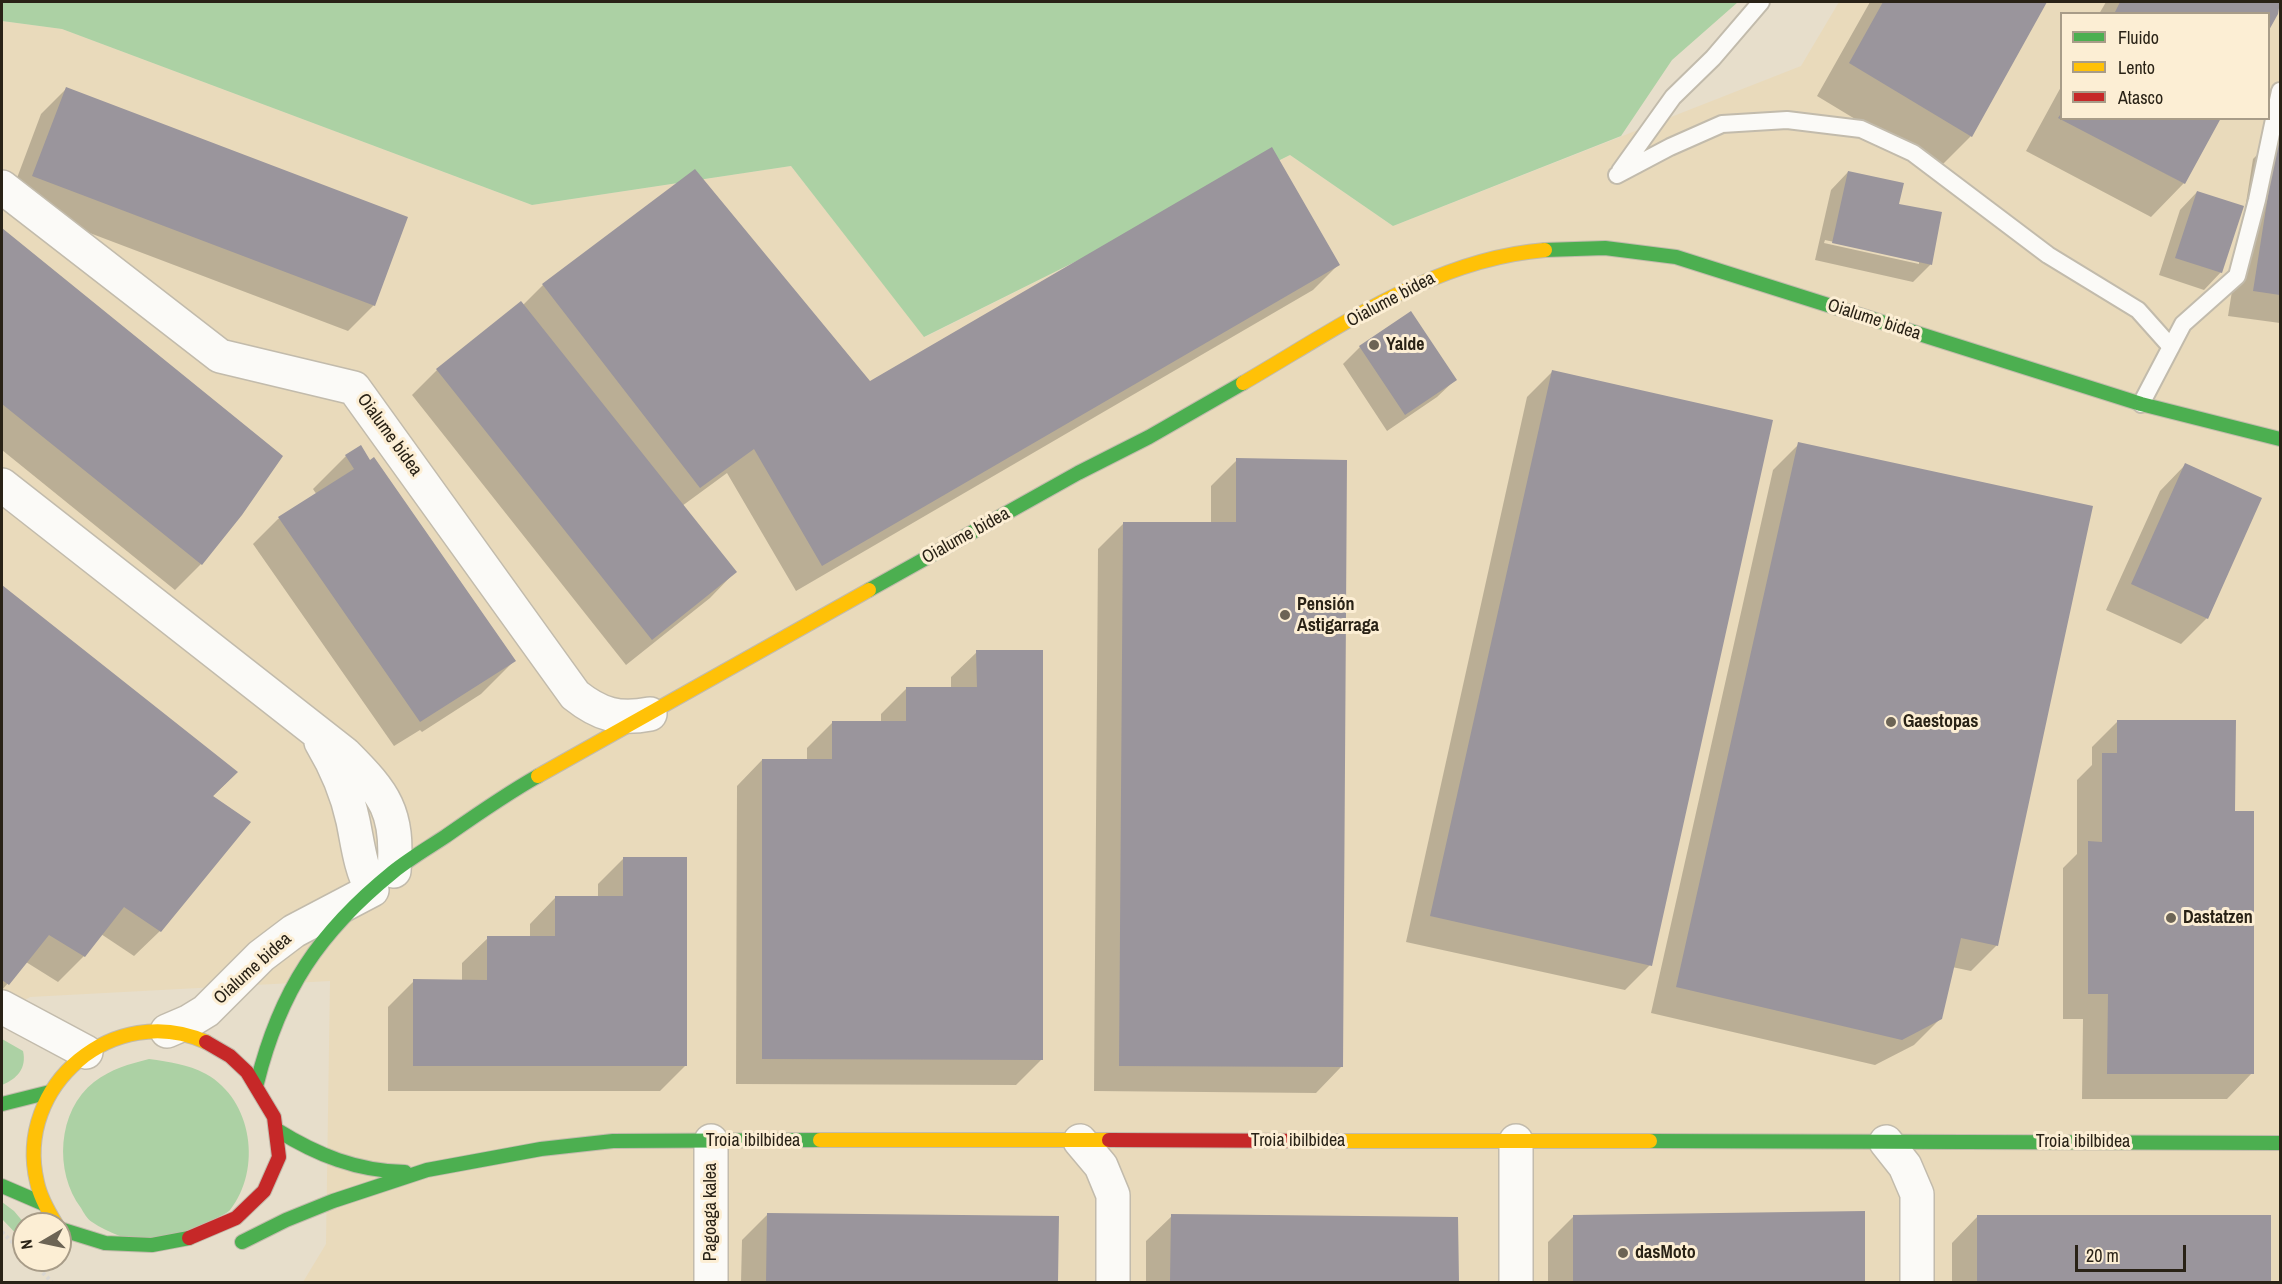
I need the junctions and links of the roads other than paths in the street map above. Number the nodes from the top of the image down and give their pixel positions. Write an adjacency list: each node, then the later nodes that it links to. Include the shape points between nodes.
1 (1761, 2): 4 (lane, via 1674,97 1617,175 1722,124 1787,120 1861,129 1913,153 2048,255 2138,310)
2 (2280, 91): 4 (lane, via 2236,276 2183,324)
3 (2, 187): 8 (street, Oialume bidea, via 220,357 354,388 575,695 607,714)
4 (2172, 347): 5 (lane)
5 (2141, 404): 6 (street, Oialume bidea); 8 (street, Oialume bidea, via 1676,257 1584,246 1495,256 1411,286)
6 (2280, 440)
7 (2, 485): 9 (street, via 314,730 333,762 346,796 361,865)
8 (650, 714): 9 (street, Oialume bidea, via 515,789)
9 (383, 880): 11 (street, Oialume bidea, via 294,931 261,956 206,1011); 13 (street, Oialume bidea, via 344,915 297,976 266,1046)
10 (2, 1007): 12 (street)
11 (166, 1031): 12 (street, via 138,1032 111,1039); 13 (street, via 193,1036 218,1047)
12 (86, 1052): 14 (street)
13 (257, 1083): 16 (street)
14 (50, 1092): 15 (street); 24 (street, via 38,1119 33,1148 35,1176)
15 (2, 1104)
16 (276, 1130): 22 (street, Troia ibilbidea, via 345,1163 391,1171); 27 (street, via 276,1179 263,1213)
17 (711, 1141): 18 (street, Troia ibilbidea); 22 (street, Troia ibilbidea, via 601,1142); 30 (street, Pagoaga kalea)
18 (1080, 1141): 19 (street, Troia ibilbidea); 31 (street, via 1101,1166 1113,1195)
19 (1516, 1141): 20 (street, Troia ibilbidea); 32 (street)
20 (1886, 1142): 21 (street, Troia ibilbidea); 33 (street, via 1905,1166 1917,1194)
21 (2280, 1143)
22 (428, 1170): 27 (street, Troia ibilbidea, via 333,1201)
23 (2, 1186): 24 (street)
24 (44, 1204): 25 (street)
25 (49, 1212)
26 (72, 1242): 28 (street)
27 (242, 1242): 29 (street)
28 (79, 1249)
29 (229, 1253)
30 (711, 1282)
31 (1113, 1282)
32 (1516, 1282)
33 (1917, 1282)

